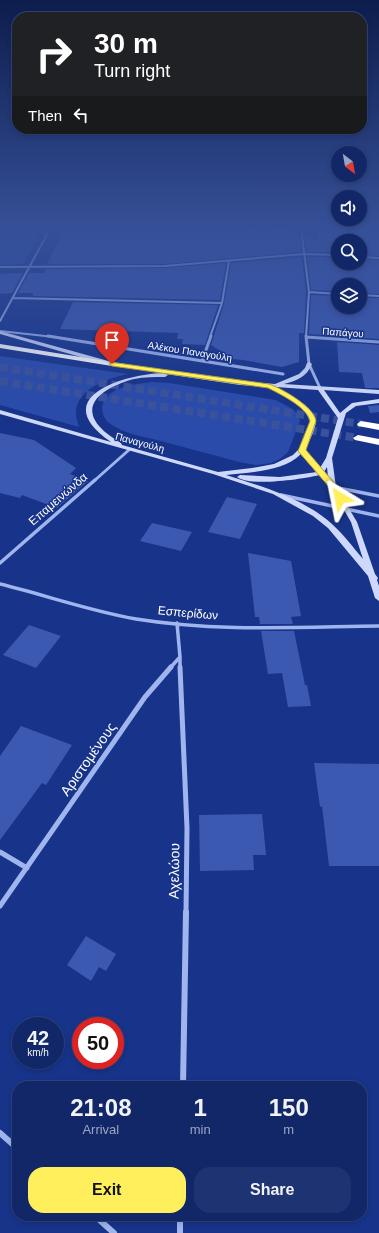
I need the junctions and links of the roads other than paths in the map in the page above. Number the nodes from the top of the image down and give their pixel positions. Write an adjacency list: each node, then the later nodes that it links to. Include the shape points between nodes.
1 (20, 285): 8 (street)
2 (225, 285): 9 (street)
3 (308, 285): 4 (street)
4 (309, 292): 5 (street); 12 (street)
5 (331, 294)
6 (367, 295): 7 (street)
7 (379, 296)
8 (13, 298): 9 (street); 10 (street)
9 (222, 303): 15 (street)
10 (0, 320)
11 (0, 331): 15 (street, Αλέκου Παναγούλη, via 34,334); 16 (main road)
12 (306, 337): 13 (street, Παπάγου); 17 (street)
13 (379, 342)
14 (0, 346): 16 (highway)
15 (202, 361): 19 (street, Αλέκου Παναγούλη)
16 (112, 364): 18 (main road)
17 (309, 364): 20 (main road, via 308,369 301,375); 21 (street)
18 (184, 374): 20 (main road); 30 (main road, via 124,380 95,396 88,409 94,425)
19 (283, 374)
20 (269, 386): 21 (main road); 31 (main road, via 294,399 312,417 313,421)
21 (320, 388): 22 (main road); 25 (main road)
22 (379, 392)
23 (379, 401): 25 (main road, via 354,404 343,412)
24 (0, 412): 30 (main road, Παναγούλη)
25 (340, 418): 32 (main road)
26 (360, 424): 27 (highway)
27 (379, 427)
28 (358, 438): 29 (highway)
29 (379, 442)
30 (130, 449): 33 (main road, Παναγούλη); 40 (street, Επαμεινώνδα)
31 (302, 451): 33 (main road, via 283,463 269,467); 34 (main road)
32 (329, 458): 34 (main road); 35 (main road)
33 (215, 473): 34 (main road, via 270,480 288,480); 36 (main road, Παναγούλη)
34 (320, 473): 35 (main road)
35 (333, 487): 37 (street); 38 (main road)
36 (275, 493): 38 (street, Παναγούλη); 41 (main road, Παναγούλη, via 315,514 330,526)
37 (379, 496)
38 (347, 510): 39 (street, Παναγούλη); 41 (main road, via 354,522)
39 (379, 516)
40 (0, 563)
41 (374, 578): 43 (main road)
42 (0, 584): 44 (street, Εσπερίδων, via 105,613)
43 (379, 598)
44 (177, 623): 45 (street, Εσπερίδων, via 224,626); 46 (street)
45 (379, 626)
46 (180, 657): 48 (street, Αριστομένους, via 145,697); 50 (street, Αχελώου, via 187,828)
47 (0, 852): 48 (street)
48 (27, 868): 49 (street, Αριστομένους)
49 (0, 906)
50 (183, 1081)
51 (0, 1133): 52 (street)
52 (12, 1144)
53 (101, 1221): 55 (street)
54 (180, 1221): 56 (street)
55 (114, 1233)
56 (180, 1233)

